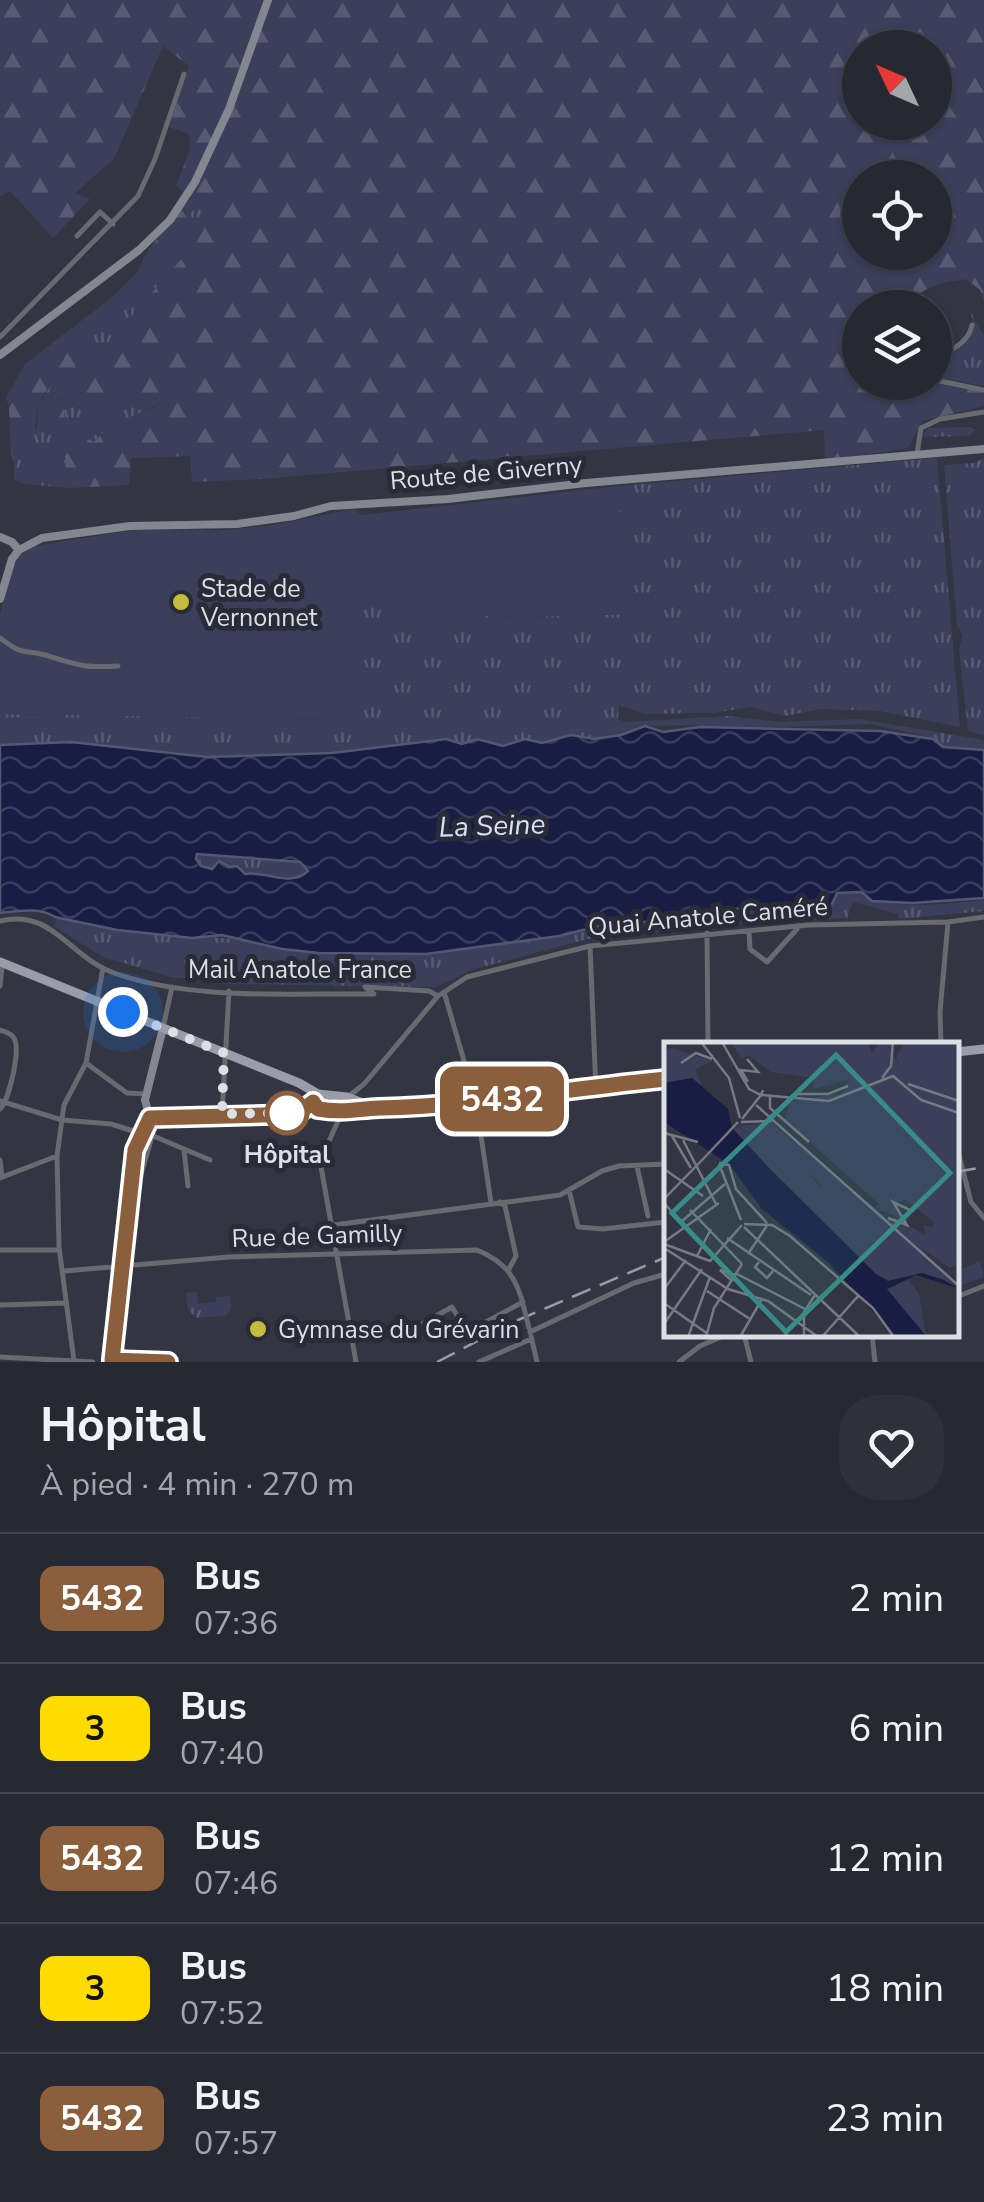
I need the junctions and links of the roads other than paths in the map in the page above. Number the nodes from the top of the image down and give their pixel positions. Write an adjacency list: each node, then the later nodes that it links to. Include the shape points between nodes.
1 (268, 0): 8 (main road, via 229,110 170,220)
2 (184, 74): 3 (street, via 138,196)
3 (113, 224): 4 (street, via 100,212); 6 (street)
4 (77, 236)
5 (972, 325): 7 (street)
6 (0, 337)
7 (952, 350)
8 (0, 354)
9 (952, 383): 10 (street)
10 (984, 390)
11 (984, 412): 13 (street, via 929,423)
12 (984, 449): 13 (main road, Route de Giverny)
13 (917, 454): 15 (main road, Route de Giverny, via 331,506 237,524 130,526 42,538)
14 (0, 537): 15 (main road)
15 (19, 550): 16 (main road)
16 (0, 599)
17 (0, 638): 18 (street, via 21,653 72,666)
18 (118, 666)
19 (984, 917): 21 (street, Quai Anatole Caméré)
20 (4, 920): 27 (street, Mail Anatole France, via 32,918)
21 (948, 922): 22 (street, Quai Anatole Caméré); 36 (street)
22 (799, 926): 23 (street, Quai Anatole Caméré); 23 (street, via 767,962 750,949)
23 (749, 931): 24 (street, Quai Anatole Caméré)
24 (707, 933): 25 (street, Quai Anatole Caméré); 35 (street)
25 (590, 946): 31 (street, Quai Anatole Caméré, via 467,977); 43 (street)
26 (0, 966): 28 (street); 32 (main road)
27 (103, 968): 29 (street, Mail Anatole France); 32 (street)
28 (0, 986)
29 (172, 987): 30 (street, Mail Anatole France); 33 (street)
30 (229, 991): 31 (street, Mail Anatole France, via 374,994 366,987); 38 (street)
31 (441, 994): 42 (street); 47 (street)
32 (96, 1001): 33 (main road); 40 (street)
33 (163, 1028): 38 (main road); 44 (main road)
34 (0, 1030): 48 (street, via 15,1042)
35 (708, 1042)
36 (941, 1042)
37 (984, 1052): 39 (main road)
38 (224, 1054): 46 (main road, via 286,1078); 51 (street)
39 (959, 1054)
40 (86, 1063): 44 (street, via 127,1093); 53 (street)
41 (664, 1082): 43 (main road)
42 (364, 1084): 45 (street); 49 (street)
43 (596, 1089): 47 (main road)
44 (147, 1094): 52 (main road)
45 (348, 1097): 46 (main road); 49 (main road)
46 (315, 1101): 50 (main road); 51 (main road, via 298,1114)
47 (476, 1102): 49 (main road); 66 (street)
48 (2, 1105): 53 (street)
49 (360, 1106): 50 (main road)
50 (342, 1112): 70 (street, via 321,1167)
51 (222, 1114): 52 (main road)
52 (150, 1118): 54 (main road)
53 (62, 1120): 54 (street); 56 (street)
54 (140, 1132): 55 (street); 74 (main road)
55 (184, 1150): 58 (street); 63 (street)
56 (57, 1156): 61 (street); 72 (street)
57 (0, 1160): 61 (street)
58 (210, 1160)
59 (664, 1164): 60 (street)
60 (638, 1166): 64 (street, via 602,1171); 67 (street)
61 (1, 1178)
62 (961, 1185): 68 (street)
63 (188, 1186)
64 (569, 1190): 65 (street); 69 (street, via 578,1227)
65 (500, 1202): 66 (street); 75 (street, via 515,1261)
66 (491, 1204): 70 (street)
67 (648, 1216)
68 (984, 1218)
69 (664, 1222)
70 (334, 1225): 73 (street)
71 (0, 1250): 72 (street)
72 (59, 1250): 76 (street)
73 (338, 1254): 74 (street, Rue de Gamilly); 75 (street, Rue de Gamilly, via 477,1250); 92 (street)
74 (121, 1266): 76 (street, Rue de Gamilly); 91 (main road)
75 (509, 1269): 82 (street)
76 (64, 1271): 80 (street)
77 (664, 1274): 84 (street, via 634,1282)
78 (984, 1286): 79 (street)
79 (959, 1297)
80 (66, 1303): 81 (street); 89 (street)
81 (0, 1305)
82 (524, 1305): 83 (street, via 466,1332 452,1307); 84 (street, bridge)
83 (408, 1332)
84 (530, 1333): 93 (street); 94 (street)
85 (721, 1337): 95 (street)
86 (745, 1337): 96 (street)
87 (872, 1337): 97 (street)
88 (0, 1358): 89 (street)
89 (74, 1360): 90 (street)
90 (93, 1362)
91 (109, 1362)
92 (356, 1362)
93 (479, 1362)
94 (537, 1362)
95 (680, 1362)
96 (751, 1362)
97 (875, 1362)

